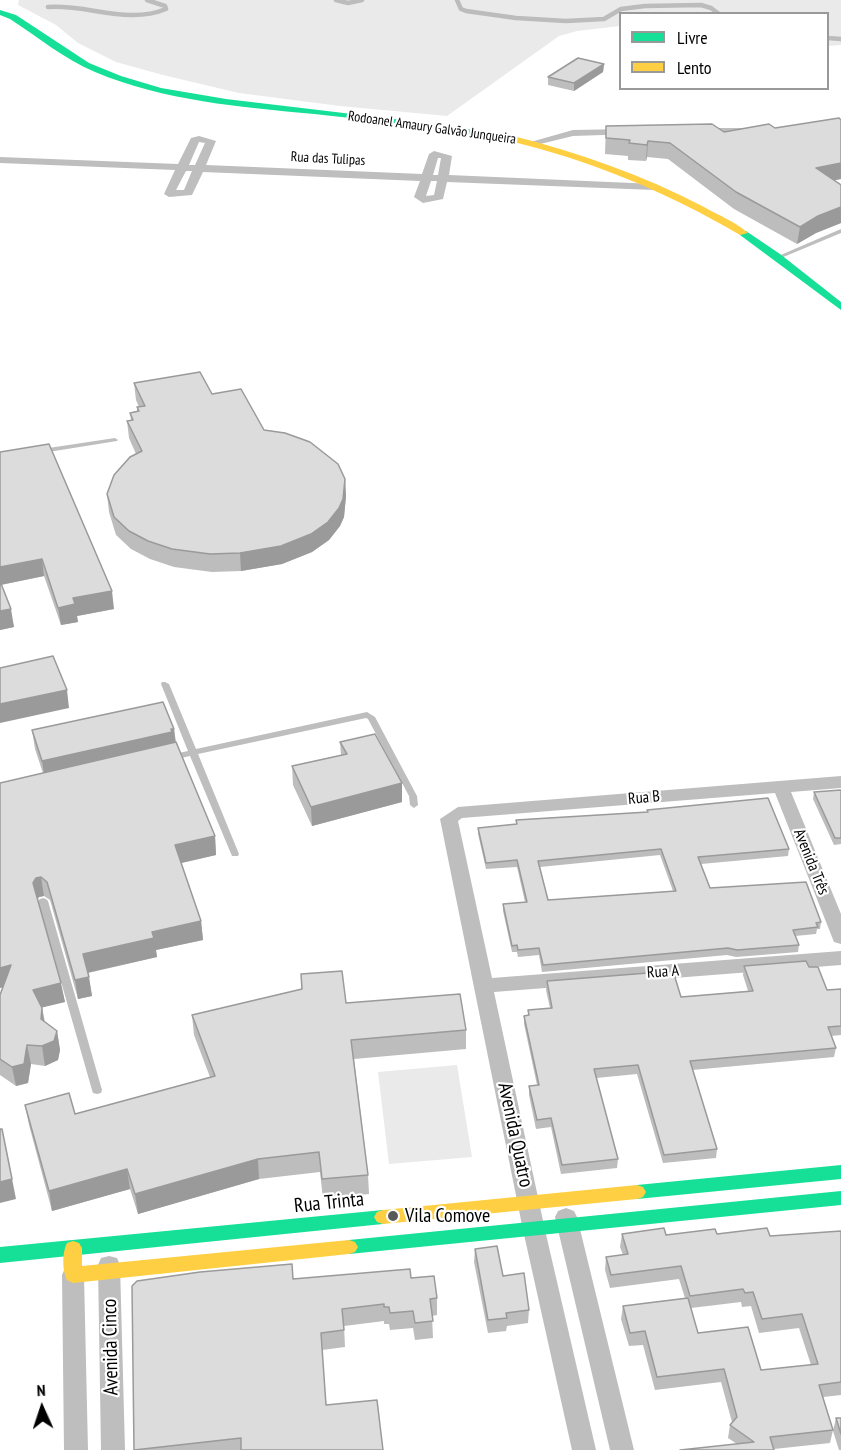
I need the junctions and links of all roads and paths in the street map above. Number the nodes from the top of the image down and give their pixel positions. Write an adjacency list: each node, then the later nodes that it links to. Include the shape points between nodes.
1 (0, 12): 5 (main road, Rodoanel Amaury Galvão Junqueira, via 13,16 88,66 154,89 230,102 399,120)
2 (763, 130): 4 (street)
3 (638, 132): 5 (street, via 573,133)
4 (685, 132)
5 (532, 143): 9 (main road, Rodoanel Amaury Galvão Junqueira)
6 (0, 158): 7 (street, Rua das Tulipas)
7 (181, 166): 8 (street, Rua das Tulipas); 8 (street, via 195,140 210,140); 8 (street, via 172,194 188,193)
8 (200, 166): 10 (street, Rua das Tulipas)
9 (623, 173): 11 (street, Rua das Tulipas, via 589,178); 12 (main road, Rodoanel Amaury Galvão Junqueira)
10 (425, 176): 11 (street, Rua das Tulipas); 11 (street, via 432,155 441,154 447,156); 11 (street, via 420,197 430,200 439,197)
11 (443, 176): 12 (street, Rua das Tulipas)
12 (655, 187): 14 (main road, Rodoanel Amaury Galvão Junqueira, via 718,219)
13 (841, 231): 14 (lane)
14 (779, 257): 15 (main road, Rodoanel Amaury Galvão Junqueira)
15 (841, 307)
16 (115, 440): 17 (lane)
17 (34, 453)
18 (165, 684): 19 (lane)
19 (191, 753): 20 (lane); 23 (lane, via 367,715 413,796); 25 (lane)
20 (158, 760)
21 (841, 782): 22 (street, Rua B)
22 (781, 787): 24 (street, Rua B, via 458,813); 27 (street, Avenida Três)
23 (414, 805)
24 (449, 819): 29 (street, Avenida Quatro)
25 (235, 854)
26 (43, 901): 30 (lane)
27 (841, 937)
28 (841, 958): 29 (street, Rua A)
29 (484, 986): 34 (street, Avenida Quatro)
30 (97, 1090)
31 (841, 1172): 33 (main road, Rua Trinta)
32 (841, 1198): 35 (main road)
33 (563, 1200): 34 (main road, Rua Trinta); 35 (street)
34 (530, 1203): 36 (street, Avenida Quatro); 37 (main road, Rua Trinta)
35 (568, 1227): 36 (main road); 45 (street)
36 (534, 1230): 40 (main road); 44 (street, Avenida Quatro)
37 (108, 1245): 38 (main road, Rua Trinta); 40 (street, Avenida Cinco)
38 (73, 1248): 39 (main road, Rua Trinta); 41 (main road)
39 (0, 1256)
40 (110, 1271): 41 (main road); 43 (street, Avenida Cinco)
41 (73, 1275): 42 (street)
42 (75, 1450)
43 (113, 1450)
44 (584, 1450)
45 (622, 1450)

